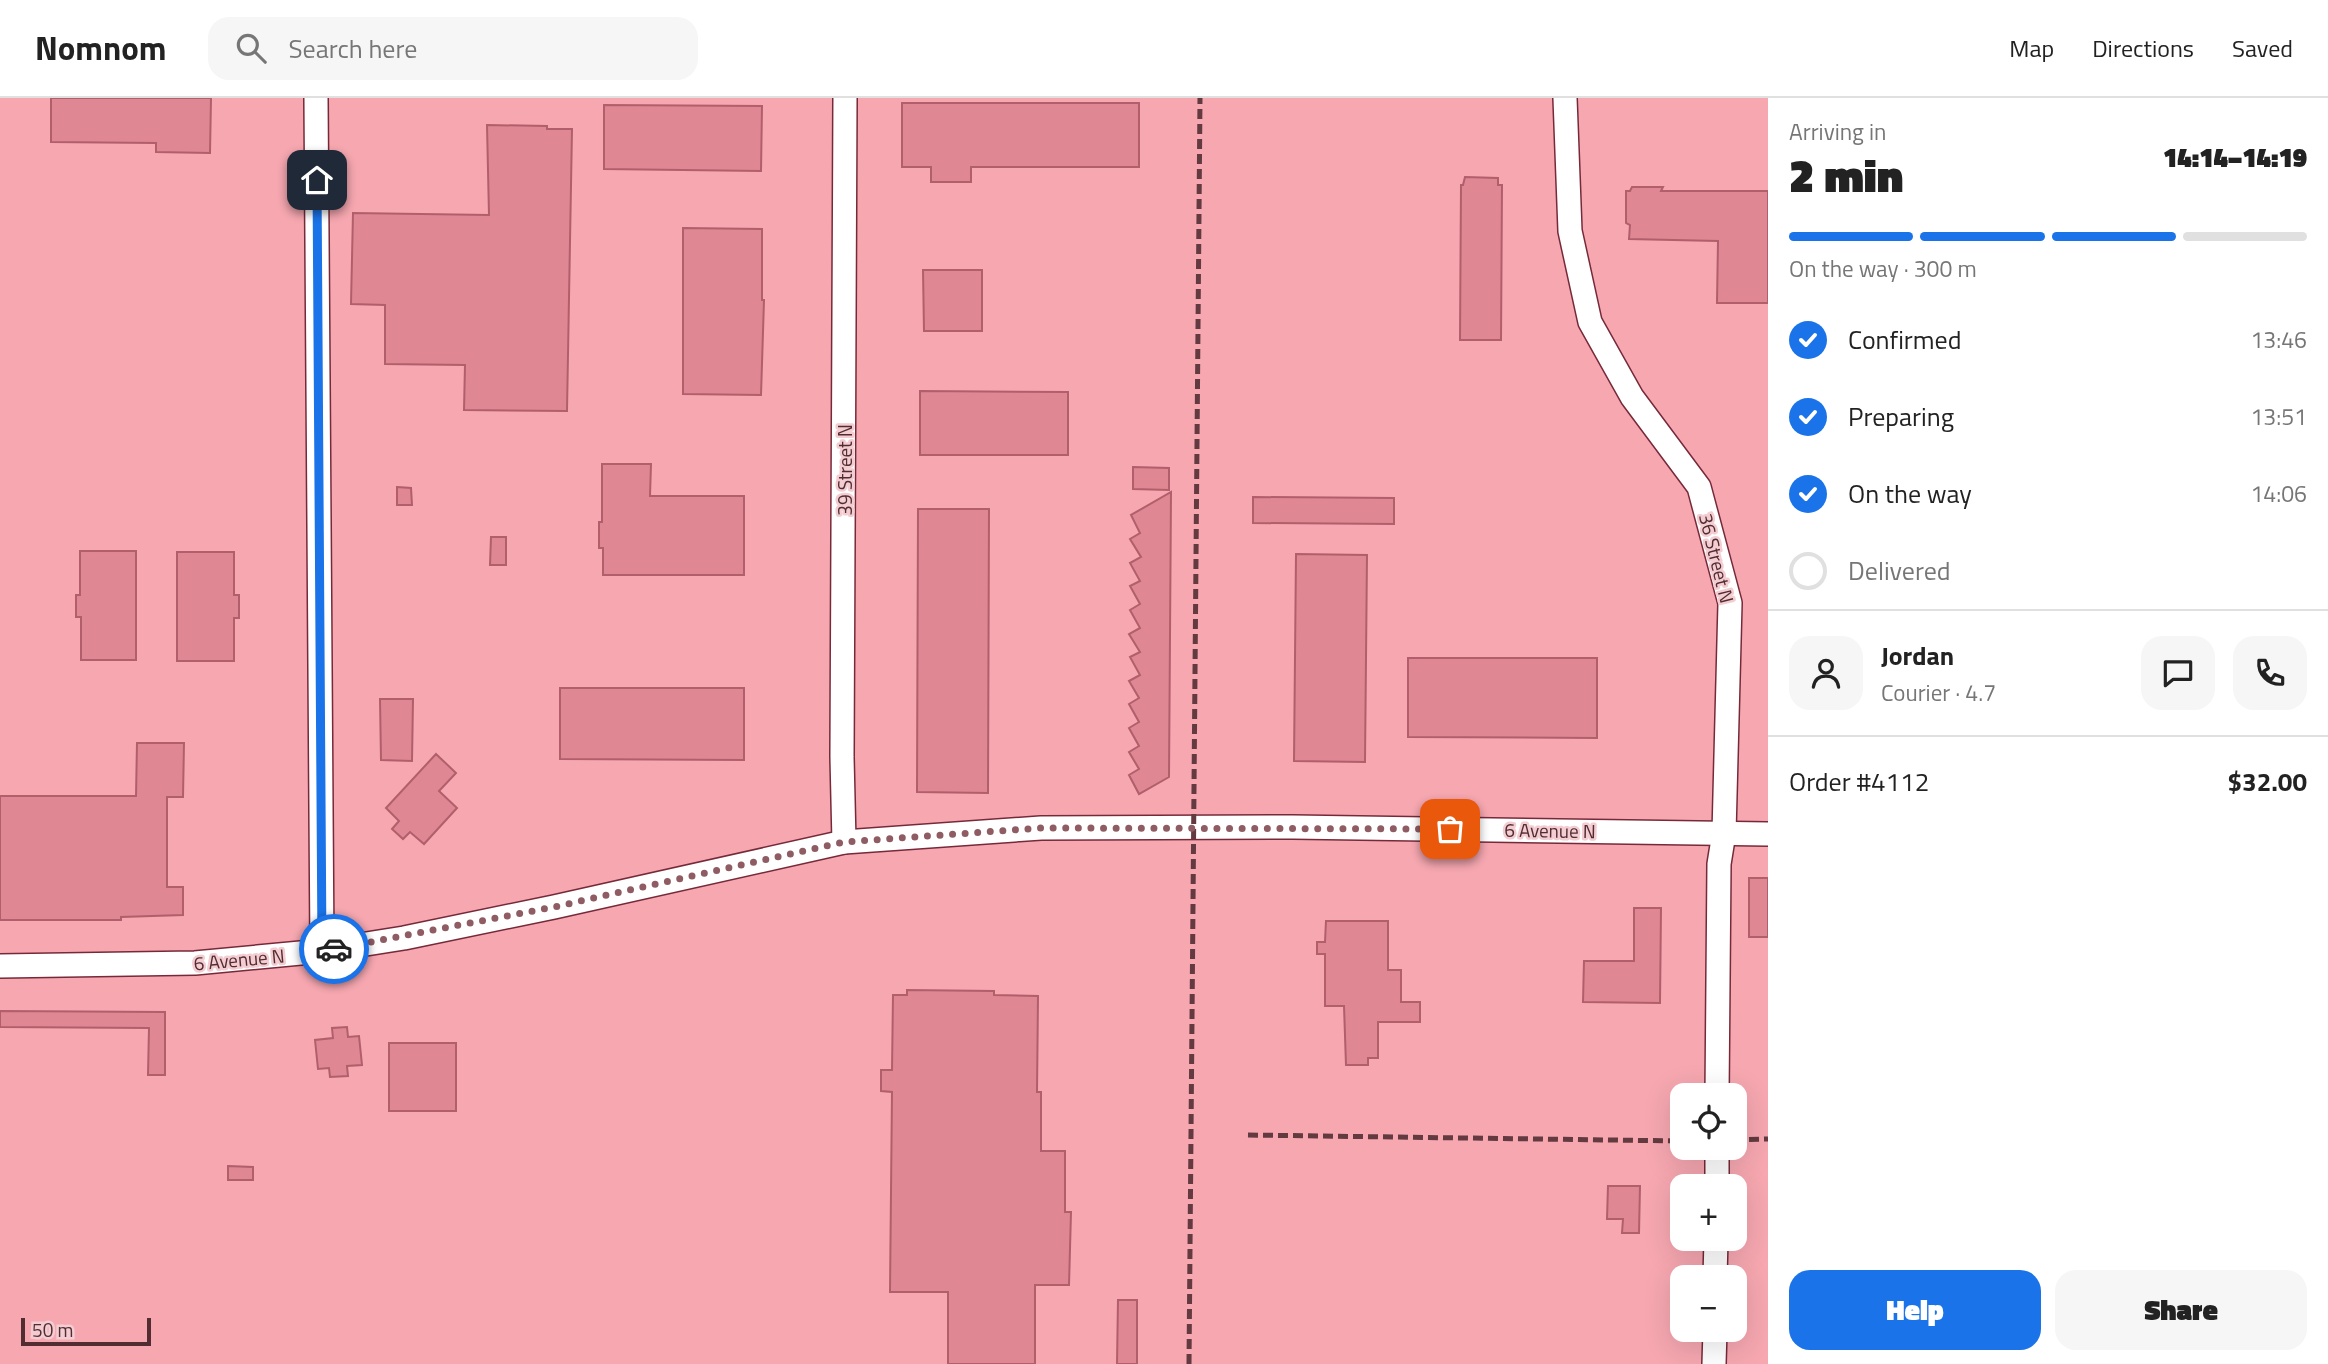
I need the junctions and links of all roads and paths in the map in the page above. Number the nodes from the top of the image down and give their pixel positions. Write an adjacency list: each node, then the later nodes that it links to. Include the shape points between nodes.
1 (316, 98): 7 (street)
2 (845, 98): 6 (street, 39 Street N)
3 (1565, 98): 4 (street, 36 Street N, via 1570,231 1590,322 1632,397 1699,487 1730,603)
4 (1724, 833): 5 (street, 6 Avenue N); 6 (street, 6 Avenue N, via 1055,828); 9 (street, 36 Street N, via 1719,864)
5 (1768, 834)
6 (844, 842): 7 (street, 6 Avenue N, via 554,907)
7 (322, 951): 8 (street, 6 Avenue N, via 195,963)
8 (0, 965)
9 (1717, 1083)
10 (1715, 1342): 11 (street)
11 (1714, 1364)

